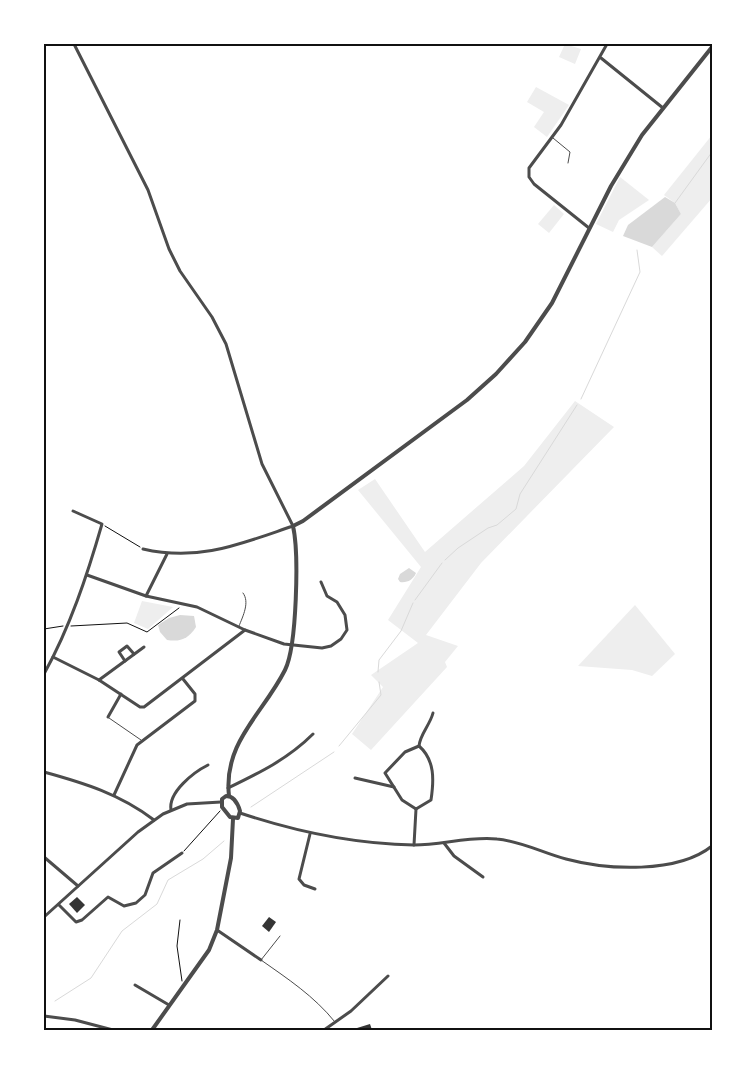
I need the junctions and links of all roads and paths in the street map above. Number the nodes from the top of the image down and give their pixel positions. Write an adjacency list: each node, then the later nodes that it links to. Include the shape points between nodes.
1 (74, 44): 11 (street, via 148,190 180,271 212,317 226,344 262,464)
2 (607, 44): 4 (street)
3 (712, 46): 5 (street)
4 (600, 58): 5 (street); 6 (street)
5 (663, 108): 8 (street, via 638,141)
6 (552, 138): 7 (lane, via 570,152); 8 (street, via 529,168 529,177)
7 (568, 163)
8 (589, 228): 11 (street, via 552,303 496,374 460,406)
9 (73, 511): 10 (street)
10 (102, 524): 12 (path); 14 (street)
11 (292, 526): 13 (street, via 226,549); 23 (street, via 297,558)
12 (143, 548): 13 (street)
13 (167, 554): 17 (street)
14 (87, 576): 17 (street); 19 (street)
15 (321, 582): 23 (street, via 327,596 345,614 347,630 341,639 322,648)
16 (243, 593): 20 (lane, via 246,607)
17 (146, 596): 18 (street)
18 (186, 604): 19 (path, via 147,632 128,623); 20 (street, via 220,616)
19 (67, 626): 21 (path); 26 (street)
20 (239, 627): 22 (street)
21 (44, 629)
22 (245, 630): 23 (street); 29 (street)
23 (291, 644): 41 (street, via 286,668 270,698 236,747)
24 (144, 647): 25 (street)
25 (134, 654): 27 (street); 27 (street, via 127,646 119,652)
26 (53, 656): 28 (street); 30 (street)
27 (125, 660): 30 (street)
28 (44, 674)
29 (183, 679): 31 (street, via 144,707); 35 (street, via 195,694 195,701)
30 (99, 680): 31 (street)
31 (121, 694): 33 (street)
32 (433, 713): 36 (street)
33 (108, 717): 35 (lane)
34 (313, 734): 41 (street, via 274,766)
35 (142, 740): 42 (street, via 127,763)
36 (418, 746): 40 (street, via 405,752 386,773); 46 (street, via 426,753 431,765 433,784 431,800)
37 (208, 765): 47 (street, via 176,793 170,804)
38 (44, 772): 42 (street)
39 (355, 778): 40 (street)
40 (394, 787): 46 (street, via 402,800)
41 (228, 788): 43 (street)
42 (114, 795): 50 (street)
43 (229, 796): 44 (street); 48 (street)
44 (221, 802): 45 (street); 47 (street, via 197,802)
45 (224, 809): 49 (street); 55 (path)
46 (416, 809): 53 (street)
47 (171, 810): 50 (street)
48 (240, 813): 49 (street, via 238,818); 51 (street)
49 (233, 818): 63 (street, via 231,858)
50 (154, 820): 58 (street)
51 (310, 834): 53 (street); 59 (street, via 299,879)
52 (444, 843): 53 (street); 54 (street, via 472,838 498,839 585,864 627,866 684,861); 57 (street, via 454,856)
53 (414, 845)
54 (712, 846)
55 (182, 853): 60 (street, via 153,873 145,895 132,905 124,906 108,897 76,922)
56 (44, 857): 58 (street)
57 (484, 877)
58 (78, 886): 60 (street)
59 (315, 889)
60 (59, 905): 61 (street)
61 (44, 917)
62 (180, 920): 67 (path, via 177,946)
63 (217, 930): 65 (street); 67 (street, via 209,950)
64 (280, 936): 65 (lane)
65 (261, 960): 71 (lane, via 298,985)
66 (388, 976): 71 (street)
67 (184, 984): 69 (street)
68 (135, 985): 69 (street)
69 (169, 1005): 73 (street)
70 (44, 1016): 72 (street)
71 (335, 1023): 74 (street)
72 (113, 1030)
73 (152, 1030)
74 (324, 1030)

